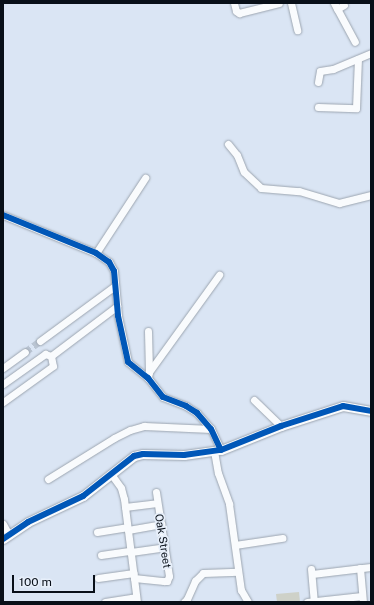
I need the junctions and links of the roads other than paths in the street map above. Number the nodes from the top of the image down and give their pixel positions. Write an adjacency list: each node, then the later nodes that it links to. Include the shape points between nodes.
1 (234, 3): 6 (street, via 238,13)
2 (279, 3): 6 (street)
3 (291, 3): 7 (street)
4 (344, 5): 5 (street)
5 (336, 6): 8 (street)
6 (253, 7)
7 (298, 30)
8 (356, 42)
9 (371, 53): 10 (street)
10 (358, 59): 11 (street, via 333,70 320,71); 12 (street, via 356,108)
11 (318, 82)
12 (318, 107)
13 (228, 144): 15 (street, via 237,155 244,172 261,188 299,191 339,203)
14 (145, 178): 17 (street)
15 (371, 195)
16 (3, 215): 17 (street)
17 (96, 253): 19 (street, via 109,262 114,271)
18 (219, 275): 26 (street)
19 (115, 286): 20 (street); 22 (street)
20 (117, 306): 24 (street); 26 (street, via 128,362)
21 (148, 331): 26 (street)
22 (40, 341)
23 (25, 352): 25 (street)
24 (51, 356): 27 (street, via 45,354); 29 (street, via 53,366)
25 (3, 368)
26 (148, 375): 32 (street, via 163,397 197,413)
27 (3, 384)
28 (254, 400): 31 (street)
29 (3, 402)
30 (371, 411): 31 (street, via 343,406)
31 (281, 426): 33 (street)
32 (211, 429): 33 (street); 35 (street, via 144,426 130,430)
33 (217, 450): 34 (street, via 184,455 134,456); 45 (street, via 218,473 229,504)
34 (111, 474): 38 (street, via 121,488); 43 (street, via 83,496 28,522)
35 (48, 479)
36 (156, 492): 37 (street, Oak Street)
37 (157, 503): 38 (street); 40 (street, Oak Street)
38 (125, 507): 41 (street)
39 (3, 524): 43 (street)
40 (161, 524): 41 (street); 46 (street, Oak Street)
41 (128, 528): 42 (street); 47 (street)
42 (97, 532)
43 (6, 537)
44 (282, 538): 45 (street)
45 (235, 545): 51 (street)
46 (165, 547): 47 (street); 52 (street, Oak Street, via 169,576 166,580)
47 (131, 552): 48 (street); 52 (street)
48 (101, 554)
49 (371, 567): 50 (street)
50 (360, 568): 54 (street); 60 (street, via 312,571)
51 (238, 572): 57 (street, via 203,573 195,581); 58 (street, via 241,590)
52 (134, 575): 53 (street); 55 (street)
53 (98, 578)
54 (363, 599): 60 (street)
55 (137, 600): 56 (street)
56 (105, 602)
57 (184, 602)
58 (248, 602)
59 (307, 602): 60 (street)
60 (314, 602)

